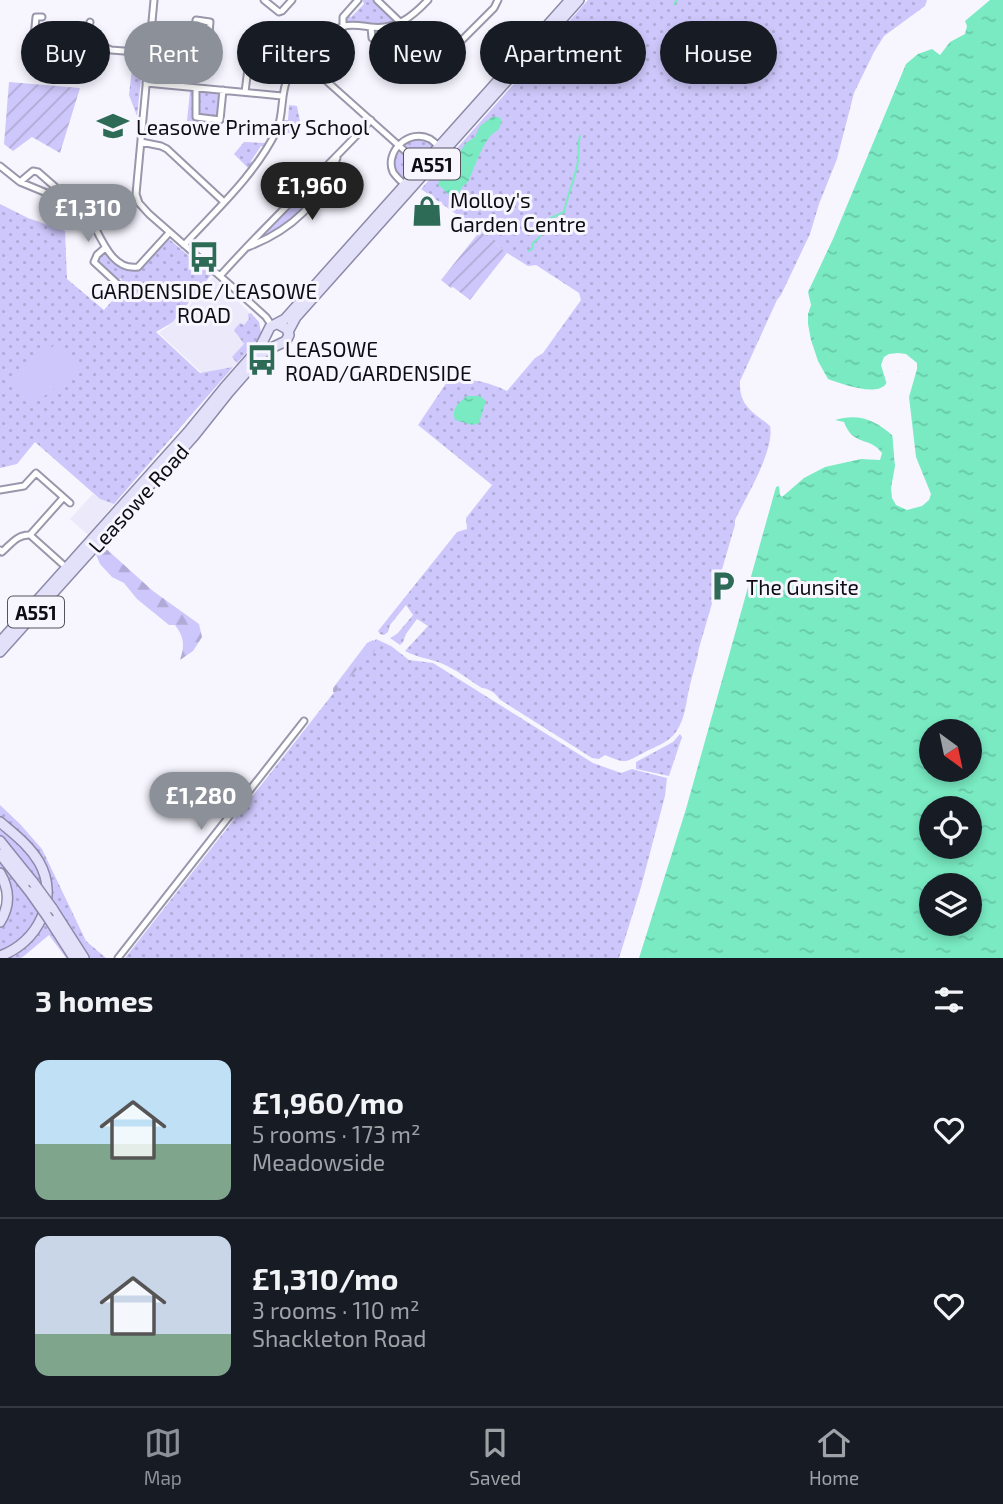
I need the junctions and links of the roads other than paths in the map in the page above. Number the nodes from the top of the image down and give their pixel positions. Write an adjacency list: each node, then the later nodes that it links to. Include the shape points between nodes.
1 (154, 0): 12 (street)
2 (264, 0): 3 (street, via 279,12)
3 (292, 0)
4 (358, 0): 13 (street)
5 (377, 0): 14 (street)
6 (428, 0): 15 (street)
7 (498, 0): 16 (street)
8 (570, 0): 29 (main road, Leasowe Road / A551)
9 (579, 0): 32 (main road, Leasowe Road / A551)
10 (43, 17): 11 (street)
11 (36, 21)
12 (153, 21)
13 (344, 21)
14 (399, 21)
15 (404, 21)
16 (466, 36)
17 (146, 84): 27 (street)
18 (156, 84): 22 (street)
19 (246, 84): 24 (street)
20 (285, 84): 25 (street)
21 (330, 84): 26 (street)
22 (196, 88): 23 (street); 23 (street, via 196,117 220,120)
23 (223, 90): 24 (street)
24 (245, 92): 25 (street)
25 (282, 96): 36 (street, via 278,127 270,143)
26 (371, 120): 28 (street); 30 (street)
27 (141, 142): 36 (street, via 167,149); 37 (street, via 136,194 139,203)
28 (399, 145): 29 (street, via 421,137); 32 (street); 34 (street, via 392,167)
29 (439, 146): 32 (main road, Leasowe Road / A551)
30 (338, 155): 40 (street); 40 (street, via 325,187 305,211 265,240)
31 (0, 166): 33 (street)
32 (424, 168): 34 (main road, Leasowe Road / A551); 44 (main road, Leasowe Road / A551)
33 (20, 182): 35 (street); 35 (street, via 38,172 62,193)
34 (405, 185): 43 (main road, Leasowe Road / A551)
35 (64, 201): 39 (street, via 88,213)
36 (224, 202): 38 (street)
37 (169, 233): 38 (street); 39 (street, via 138,267 124,265)
38 (184, 245): 41 (street)
39 (104, 248): 42 (street, via 94,262)
40 (245, 248): 41 (street)
41 (220, 276): 43 (street, via 266,317)
42 (121, 287)
43 (272, 328): 44 (main road, via 284,326); 45 (main road, via 270,341); 51 (main road, Leasowe Road / A551)
44 (288, 332): 45 (main road, via 286,341)
45 (277, 345): 51 (main road, Leasowe Road / A551, via 265,351 194,436)
46 (0, 490): 47 (street, via 24,486 36,473)
47 (63, 498): 48 (street); 49 (street)
48 (70, 503)
49 (30, 535): 50 (street, via 18,537); 51 (street)
50 (0, 550)
51 (69, 570): 52 (main road, Leasowe Road / A551); 53 (main road, Leasowe Road / A551)
52 (0, 642)
53 (0, 652)
54 (304, 721): 63 (street)
55 (0, 822): 60 (main road, via 31,851 46,885 46,904 36,929 22,944)
56 (0, 841): 62 (main road, bridge)
57 (0, 854): 61 (main road, bridge)
58 (0, 873): 59 (main road, via 8,901)
59 (0, 922)
60 (0, 956)
61 (74, 958)
62 (84, 958)
63 (118, 958)

